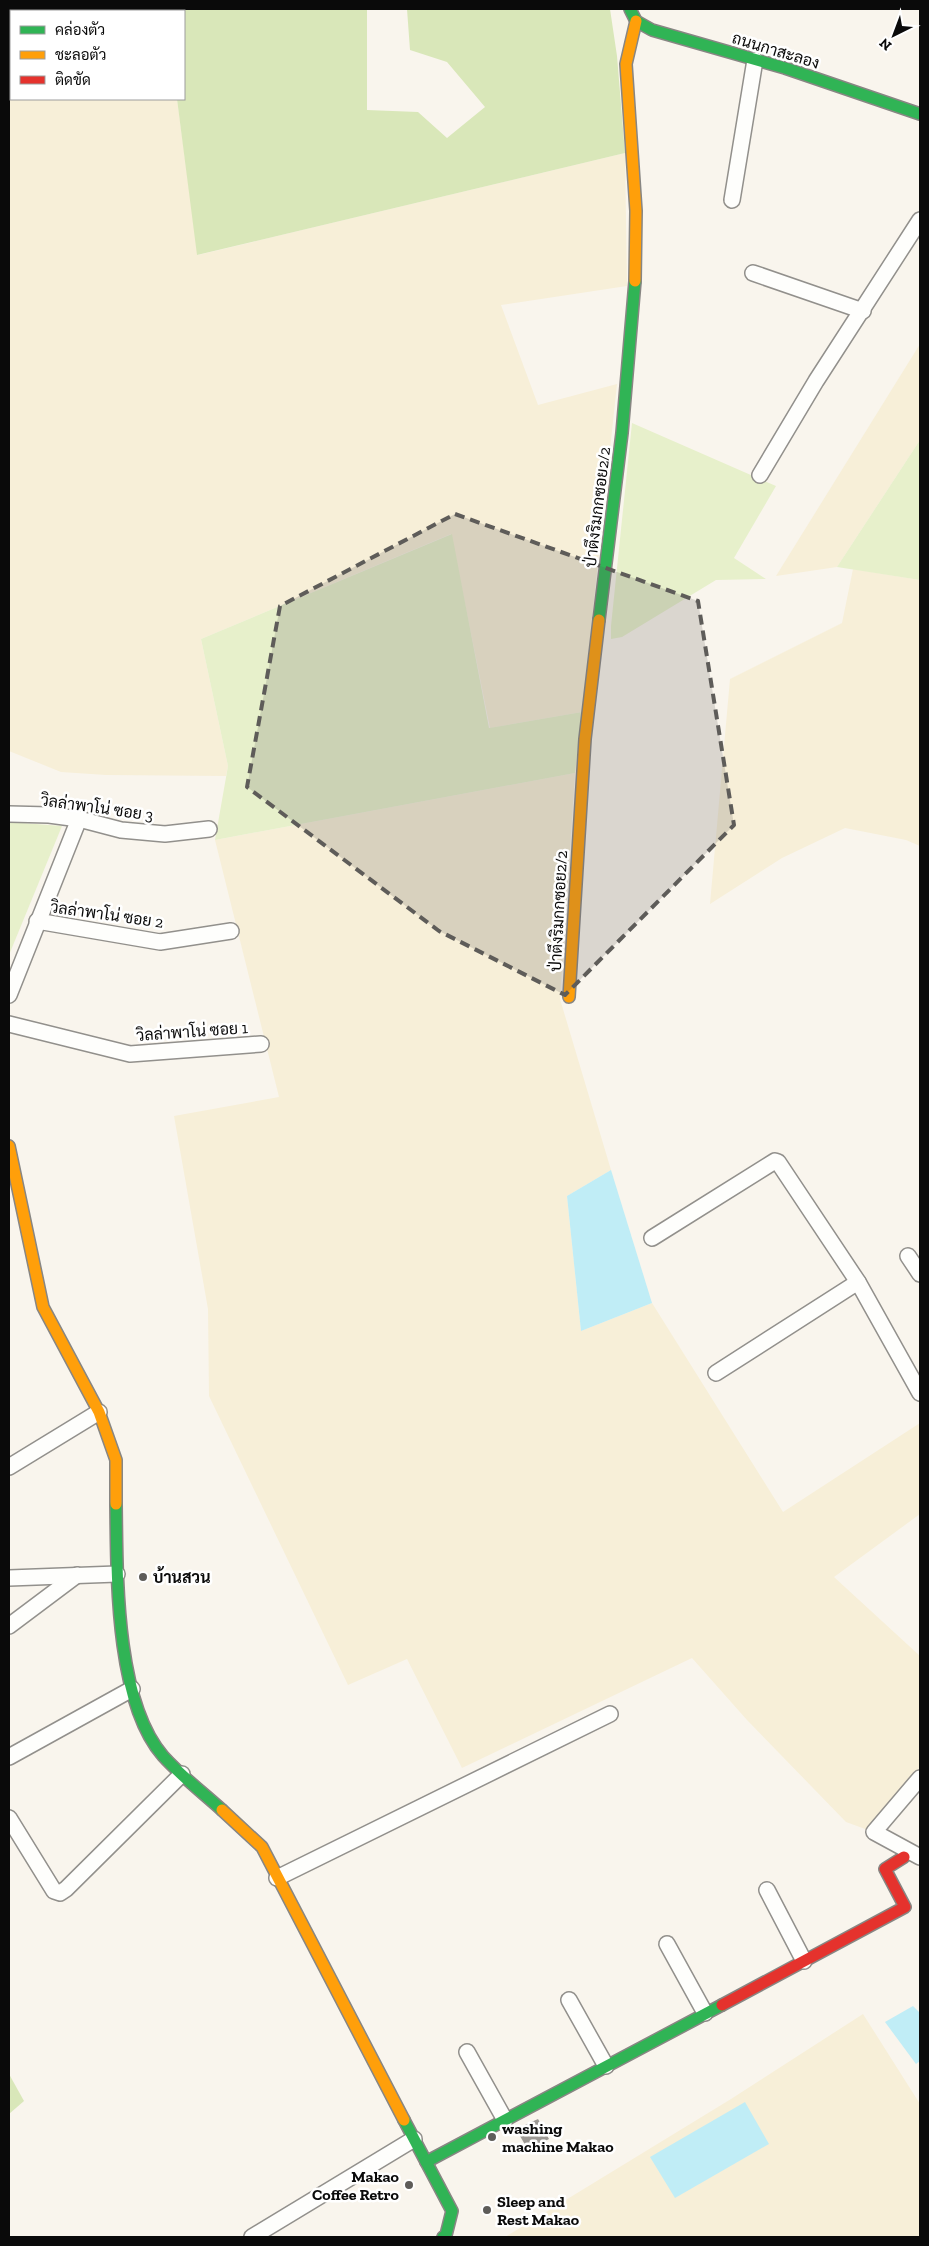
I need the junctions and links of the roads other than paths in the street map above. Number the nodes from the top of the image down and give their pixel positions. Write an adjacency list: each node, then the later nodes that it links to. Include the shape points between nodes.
1 (630, 9): 2 (street)
2 (636, 21): 3 (street, ถนนกาสะลอง, via 652,30); 16 (street, ป่าตึงริมกกซอย2/2, via 626,64 636,211 635,292 622,433 585,739)
3 (755, 60): 4 (street, ถนนกาสะลอง); 5 (street)
4 (920, 114)
5 (732, 200)
6 (920, 220): 8 (street)
7 (753, 273): 8 (street)
8 (863, 311): 9 (street)
9 (760, 476)
10 (9, 814): 11 (street, วิลล่าพาโน่ ซอย 3)
11 (79, 819): 12 (street, วิลล่าพาโน่ ซอย 3, via 122,830 165,834); 13 (street)
12 (209, 829)
13 (37, 922): 14 (street, วิลล่าพาโน่ ซอย 2, via 160,942); 15 (street)
14 (231, 931)
15 (9, 995)
16 (570, 997)
17 (9, 1024): 18 (street, วิลล่าพาโน่ ซอย 1, via 130,1054)
18 (261, 1044)
19 (9, 1146): 26 (street, via 43,1306)
20 (652, 1238): 23 (street, via 775,1161 780,1163)
21 (908, 1256): 22 (street)
22 (920, 1274)
23 (858, 1282): 24 (street); 25 (street)
24 (716, 1373)
25 (920, 1393)
26 (99, 1412): 27 (street); 28 (street, via 116,1460)
27 (9, 1467)
28 (117, 1574): 29 (street); 32 (street, via 127,1672)
29 (77, 1575): 30 (street); 31 (street)
30 (9, 1578)
31 (9, 1626)
32 (132, 1689): 34 (street); 35 (street, via 143,1724 162,1755)
33 (610, 1714): 40 (street)
34 (9, 1757)
35 (182, 1774): 37 (street, via 60,1893 54,1891); 40 (street, via 262,1847)
36 (920, 1778): 39 (street, via 874,1832)
37 (9, 1818)
38 (904, 1857): 43 (street, via 885,1869 905,1907)
39 (920, 1857)
40 (277, 1878): 49 (street)
41 (767, 1890): 43 (street)
42 (667, 1944): 45 (street)
43 (804, 1961): 45 (street)
44 (569, 2000): 47 (street)
45 (705, 2013): 47 (street)
46 (466, 2052): 48 (street)
47 (606, 2066): 48 (street)
48 (505, 2120): 50 (street)
49 (414, 2139): 50 (street); 51 (street)
50 (426, 2162): 52 (street, via 452,2211)
51 (252, 2237)
52 (443, 2237)

